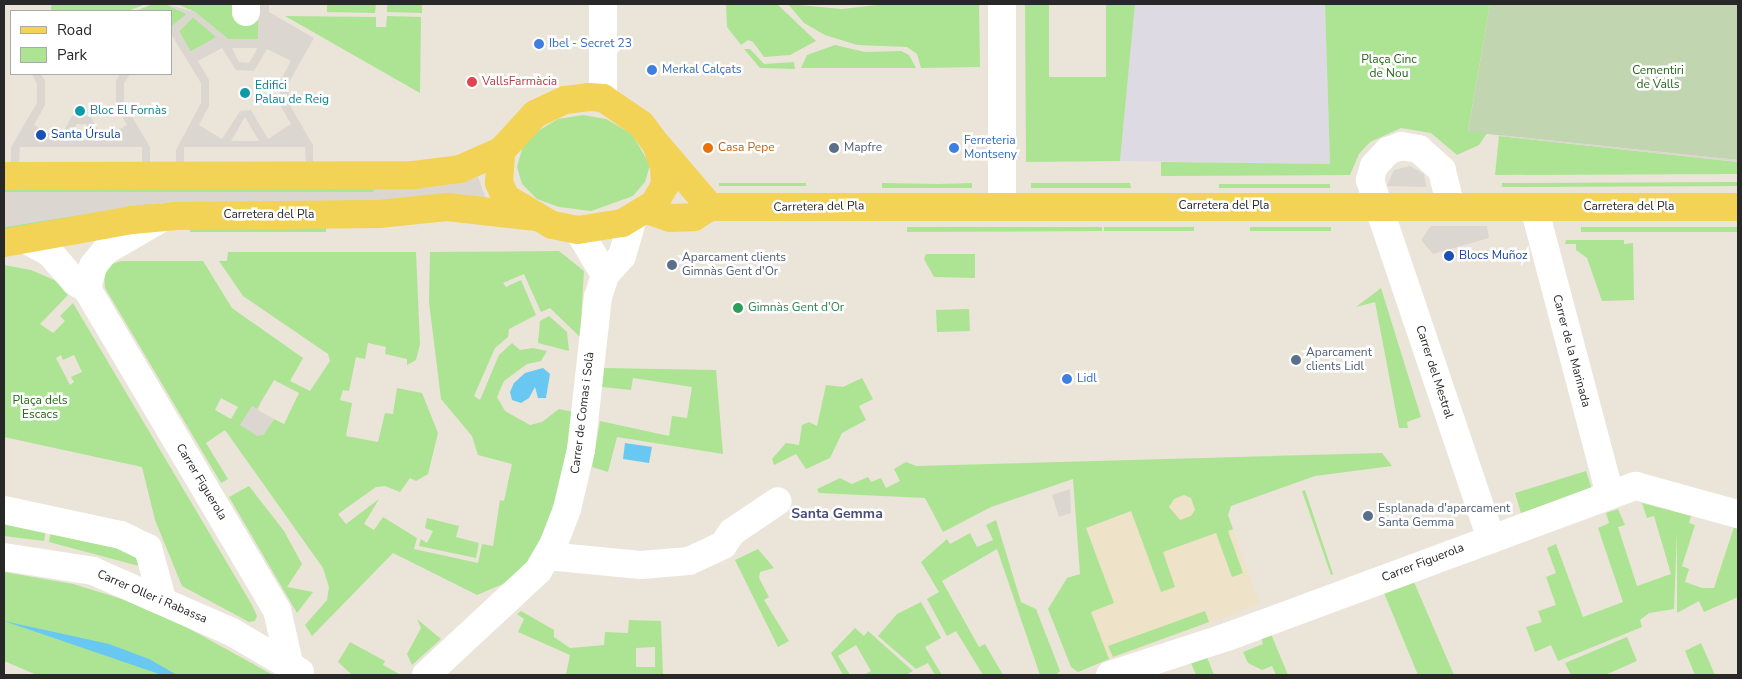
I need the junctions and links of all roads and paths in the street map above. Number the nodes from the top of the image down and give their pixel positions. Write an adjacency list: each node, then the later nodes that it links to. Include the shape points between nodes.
1 (603, 4): 3 (street)
2 (1002, 4): 8 (street)
3 (603, 98): 4 (main road, via 624,110); 5 (main road, via 565,100 535,114)
4 (656, 144): 9 (main road); 13 (main road, via 664,166 665,184)
5 (501, 151): 6 (main road, via 460,169 414,175); 15 (main road, Carretera del Pla, via 499,182 506,198)
6 (4, 176)
7 (1378, 205): 8 (main road, Carretera del Pla); 10 (main road, Carretera del Pla); 10 (street, Carrer del Mestral, via 1370,180 1374,166 1388,151 1400,146 1424,152 1442,170); 24 (street, Carrer del Mestral)
8 (1002, 206): 9 (main road, Carretera del Pla)
9 (710, 207): 13 (main road, via 694,217)
10 (1451, 207): 11 (main road, Carretera del Pla)
11 (1534, 207): 12 (main road, Carretera del Pla); 20 (street, Carrer de la Marinada)
12 (1738, 207)
13 (640, 214): 16 (main road, Carretera del Pla, via 606,228); 18 (street, Carrer de Comas i Solà, via 622,256)
14 (164, 217): 15 (main road, Carretera del Pla, via 379,214 447,207); 17 (main road, Carretera del Pla); 19 (street, via 97,258)
15 (536, 218): 16 (main road, Carretera del Pla, via 552,226)
16 (578, 230): 18 (street)
17 (15, 242): 19 (street, Carrer Figuerola, via 56,258 75,282)
18 (605, 275): 25 (street, Carrer de Comas i Solà, via 592,334 575,481)
19 (87, 289): 28 (street, Carrer Figuerola, via 277,610)
20 (1610, 494): 23 (street, Carrer Figuerola, via 1636,486); 24 (street, Carrer Figuerola)
21 (778, 501): 25 (street, via 732,532 723,546 689,561 641,565)
22 (4, 510): 27 (street, via 121,535 148,548)
23 (1738, 514)
24 (1490, 539): 30 (street, Carrer Figuerola, via 1227,637)
25 (547, 556): 29 (street, Carrer de Comas i Solà, via 538,571)
26 (4, 557): 27 (street, Carrer Oller i Rabassa, via 94,571)
27 (162, 599): 28 (street, Carrer Oller i Rabassa)
28 (297, 671)
29 (426, 675)
30 (1110, 675)

